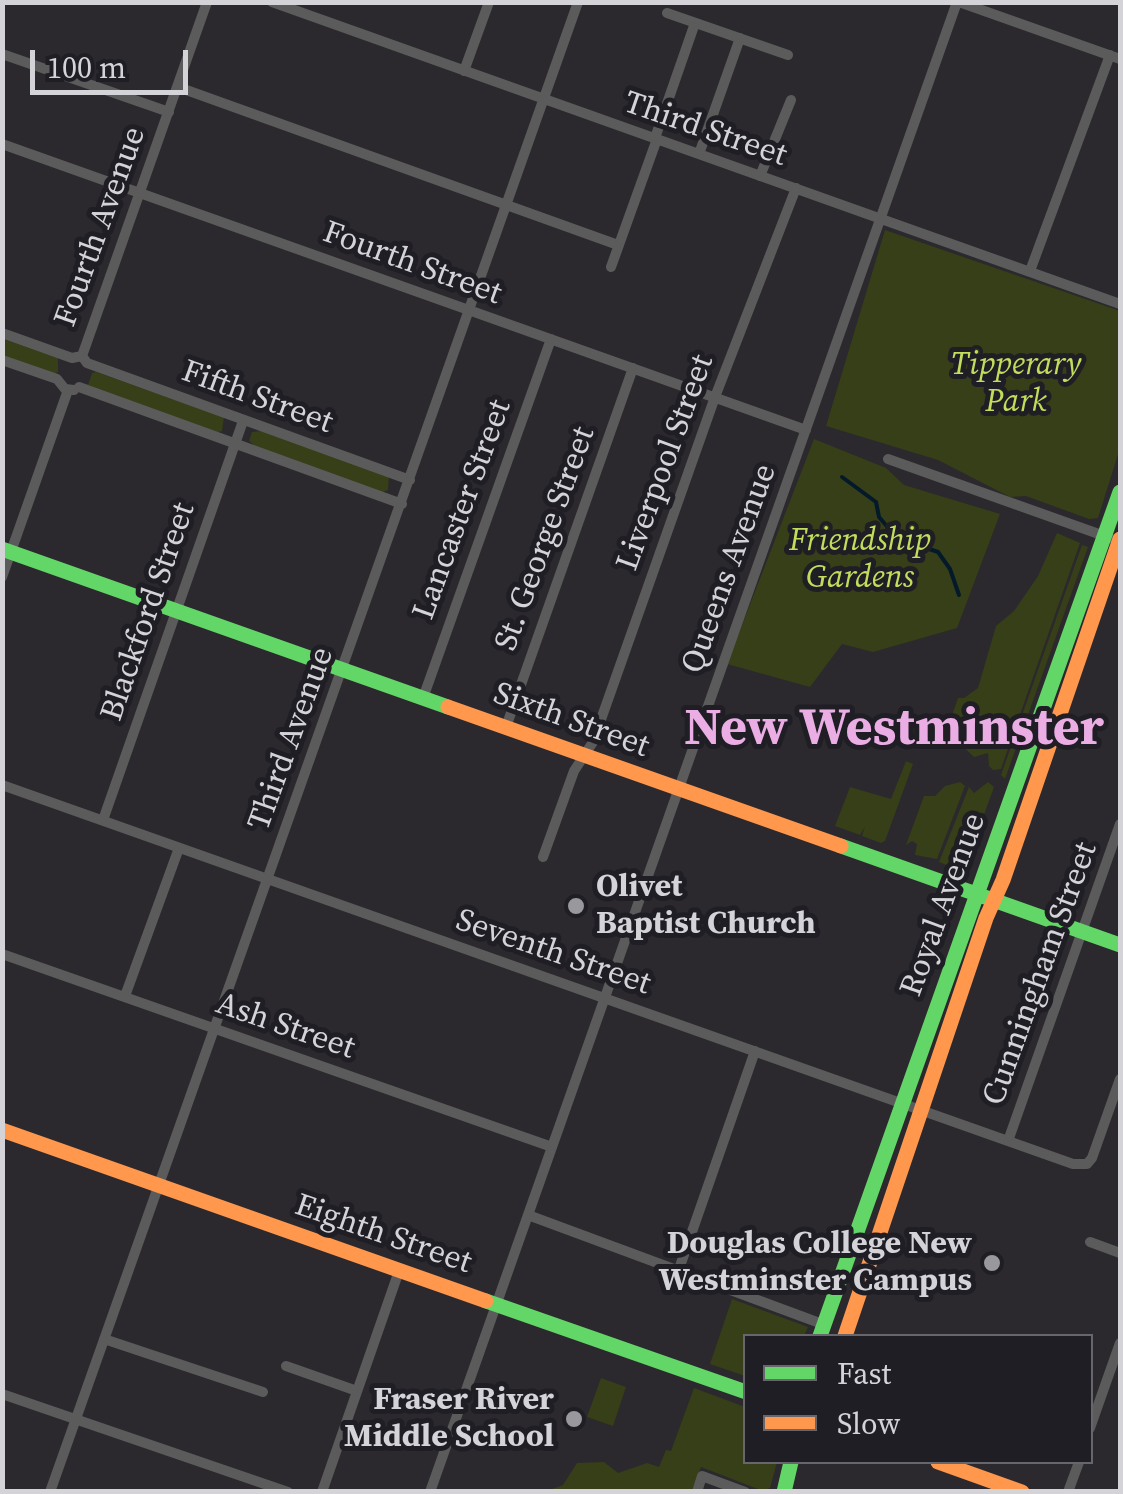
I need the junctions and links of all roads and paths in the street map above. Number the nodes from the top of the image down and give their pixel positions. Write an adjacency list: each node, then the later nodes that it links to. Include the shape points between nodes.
1 (207, 2): 13 (street, Fourth Avenue)
2 (272, 2): 12 (street, Third Street)
3 (490, 2): 12 (street)
4 (578, 2): 14 (street, Third Avenue)
5 (958, 2): 11 (street); 24 (street, Queens Avenue)
6 (667, 13): 7 (street)
7 (695, 22): 8 (street); 17 (street)
8 (740, 38): 10 (street); 19 (street)
9 (2, 54): 16 (street)
10 (788, 54)
11 (1115, 57): 27 (street)
12 (464, 70): 14 (street, Third Street)
13 (178, 88): 16 (street, Fourth Avenue); 23 (street)
14 (544, 99): 17 (street, Third Street); 23 (street, Third Avenue)
15 (790, 100): 20 (street)
16 (169, 112): 22 (street, Fourth Avenue)
17 (656, 139): 19 (street, Third Street); 25 (street)
18 (2, 144): 22 (street, Fourth Street)
19 (699, 154): 20 (street, Third Street)
20 (760, 176): 21 (street, Third Street)
21 (796, 188): 24 (street, Third Street); 36 (street, Liverpool Street)
22 (140, 192): 29 (street, Fourth Street); 32 (street, Fourth Avenue)
23 (505, 204): 25 (street); 29 (street, Third Avenue)
24 (880, 220): 27 (street, Third Street); 38 (street, Queens Avenue)
25 (618, 246): 26 (street)
26 (612, 266)
27 (1030, 271): 28 (street, Third Street)
28 (1120, 304)
29 (469, 311): 31 (street, Fourth Street); 41 (street, Third Avenue)
30 (2, 333): 32 (street, Fifth Street)
31 (551, 339): 34 (street, Fourth Street); 49 (street, Lancaster Street)
32 (80, 359): 35 (street); 35 (street); 37 (street, Fifth Street)
33 (2, 360): 35 (street, Fifth Street)
34 (633, 368): 36 (street, Fourth Street); 50 (street, St. George Street)
35 (69, 386): 39 (street, Fifth Street); 45 (street)
36 (715, 398): 38 (street, Fourth Street); 51 (street, Liverpool Street)
37 (243, 421): 39 (street, Blackford Street); 41 (street, Fifth Street)
38 (806, 430): 53 (street, Queens Avenue)
39 (236, 442): 43 (street, Fifth Street); 47 (street, Blackford Street)
40 (888, 459): 44 (street)
41 (410, 480): 43 (street, Third Avenue)
42 (1120, 492): 44 (street, Royal Avenue)
43 (402, 504): 48 (street, Third Avenue)
44 (1116, 540): 59 (street, Royal Avenue); 60 (street, Royal Avenue)
45 (7, 550): 46 (street); 47 (street, Sixth Street)
46 (2, 578)
47 (176, 610): 48 (street, Sixth Street); 54 (street, Blackford Street)
48 (342, 670): 49 (street, Sixth Street); 58 (street, Third Avenue)
49 (424, 698): 50 (street, Sixth Street)
50 (506, 727): 51 (street, Sixth Street)
51 (586, 756): 53 (street, Sixth Street); 57 (street, Liverpool Street, via 574,770)
52 (2, 785): 54 (street, Seventh Street)
53 (679, 788): 59 (street, Sixth Street); 65 (street, Queens Avenue)
54 (103, 820): 56 (street, Seventh Street)
55 (1120, 824): 61 (street, Cunningham Street)
56 (178, 848): 58 (street, Seventh Street); 64 (street)
57 (543, 857)
58 (268, 879): 65 (street, Seventh Street); 66 (street, Third Avenue)
59 (977, 894): 60 (street, Sixth Street); 69 (street, Royal Avenue)
60 (993, 900): 61 (street, Sixth Street); 70 (street, Royal Avenue)
61 (1083, 932): 62 (street, Sixth Street); 72 (street, Cunningham Street)
62 (1120, 945)
63 (2, 954): 64 (street, Ash Street)
64 (124, 996): 66 (street, Ash Street)
65 (605, 997): 67 (street, Seventh Street); 73 (street, Queens Avenue)
66 (215, 1028): 73 (street, Ash Street); 74 (street, Third Avenue)
67 (755, 1051): 69 (street, Seventh Street); 78 (street)
68 (1120, 1079): 72 (street, Seventh Street, via 1087,1164)
69 (904, 1102): 70 (street, Seventh Street); 81 (street, Royal Avenue)
70 (921, 1109): 72 (street, Seventh Street); 82 (street, Royal Avenue)
71 (2, 1130): 74 (street, Eighth Street)
72 (1008, 1140)
73 (552, 1148): 75 (street, Queens Avenue)
74 (159, 1186): 79 (street, Eighth Street); 83 (street, Third Avenue)
75 (528, 1215): 78 (street); 80 (street, Queens Avenue)
76 (1090, 1242): 77 (street)
77 (1120, 1254)
78 (679, 1269): 81 (street)
79 (399, 1271): 80 (street, Eighth Street); 88 (street)
80 (498, 1304): 86 (street, Eighth Street); 99 (street, Queens Avenue)
81 (822, 1331)
82 (845, 1334)
83 (104, 1339): 87 (street); 90 (street, Third Avenue)
84 (1120, 1343): 91 (street)
85 (286, 1366): 88 (street)
86 (743, 1391)
87 (263, 1392)
88 (357, 1392): 98 (street)
89 (2, 1394): 90 (street)
90 (75, 1420): 96 (street, Third Avenue); 97 (street)
91 (1093, 1420)
92 (791, 1464): 102 (street)
93 (942, 1464): 95 (street)
94 (1078, 1464): 104 (street)
95 (983, 1485): 103 (street)
96 (50, 1492)
97 (288, 1492)
98 (322, 1492)
99 (430, 1492)
100 (696, 1492): 101 (street, via 702,1476)
101 (745, 1492)
102 (784, 1492)
103 (1022, 1492)
104 (1068, 1492)

